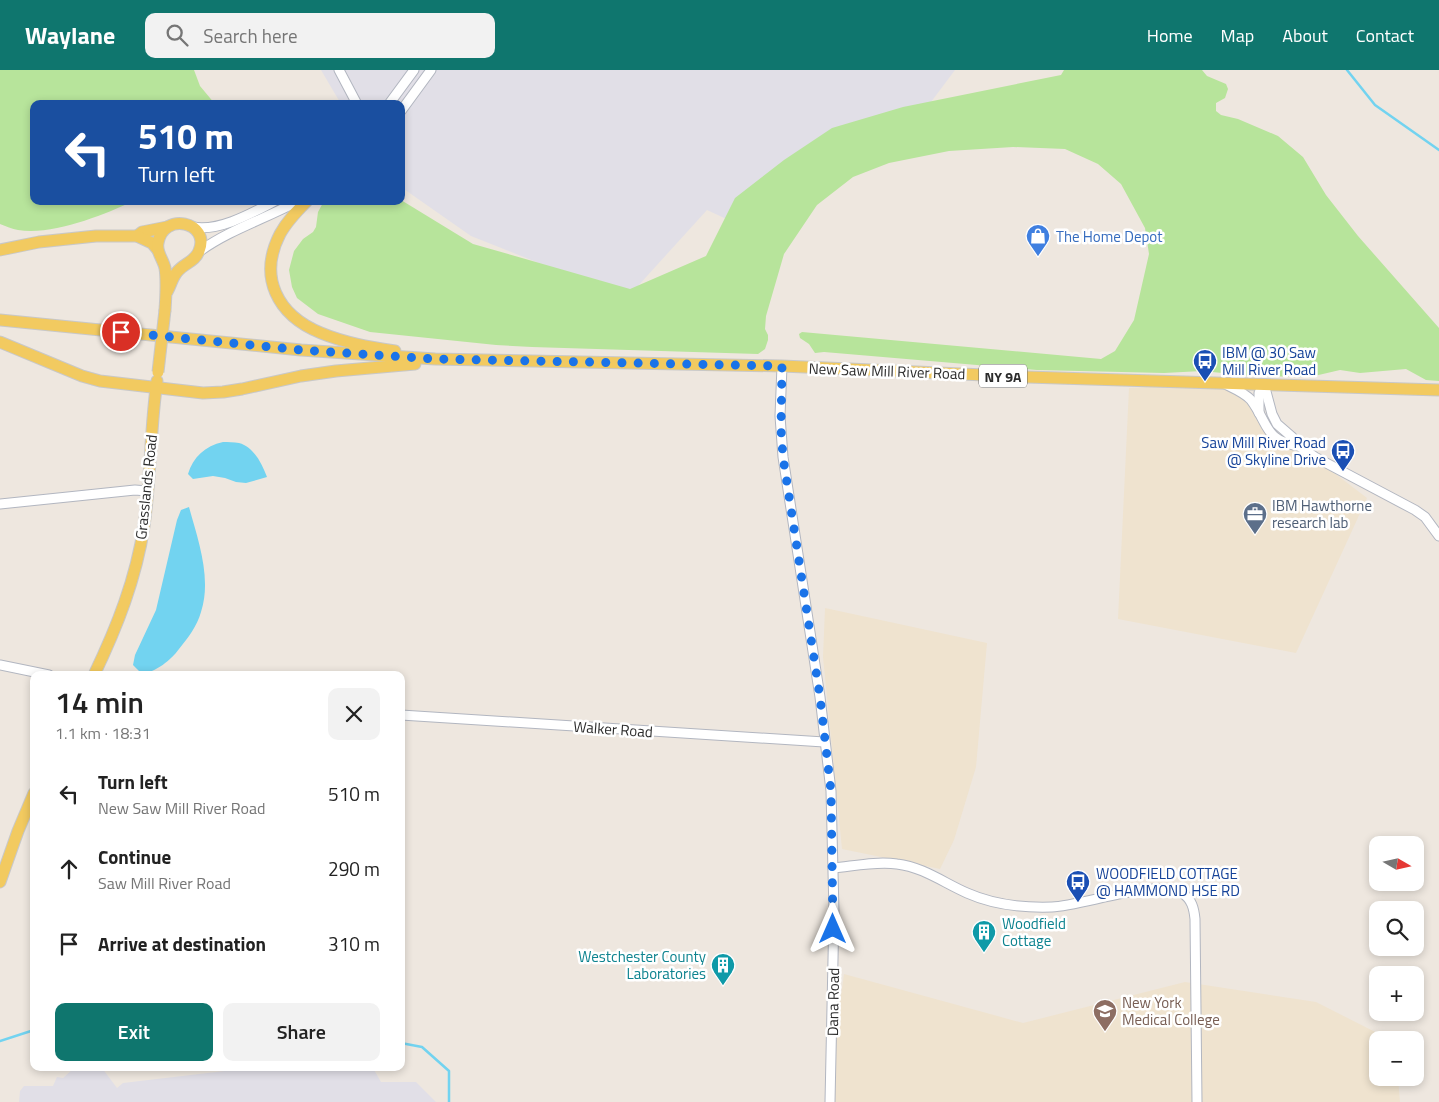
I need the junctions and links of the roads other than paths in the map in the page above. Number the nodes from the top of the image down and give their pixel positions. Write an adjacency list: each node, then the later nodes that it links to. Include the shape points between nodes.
1 (339, 70): 4 (street)
2 (414, 70): 5 (street)
3 (431, 70): 6 (street)
4 (355, 100)
5 (392, 100)
6 (405, 106)
7 (266, 205): 11 (street, via 220,226)
8 (291, 205): 15 (street, via 236,229)
9 (303, 205): 21 (main road, via 281,232 270,265 277,297 287,310 318,332 336,339)
10 (167, 227): 11 (main road, via 177,223); 12 (main road); 13 (main road, via 159,237)
11 (193, 227): 15 (main road, via 199,235)
12 (136, 236): 13 (main road); 14 (main road, via 69,238)
13 (158, 249): 16 (main road)
14 (0, 250)
15 (200, 251): 17 (main road)
16 (162, 260): 17 (main road); 18 (main road)
17 (184, 265): 18 (main road)
18 (167, 292): 25 (main road, Grasslands Road, bridge)
19 (0, 320): 21 (main road, NY 9A, via 301,350)
20 (0, 342): 25 (main road, via 82,376)
21 (461, 360): 22 (main road, New Saw Mill River Road / NY 9A); 25 (main road, via 336,371 223,392)
22 (782, 366): 23 (main road, New Saw Mill River Road / NY 9A); 36 (street, Dana Road, via 780,422 783,457)
23 (1223, 383): 24 (main road, NY 9A); 27 (street, via 1250,400)
24 (1264, 384): 26 (main road, NY 9A); 27 (street, via 1259,393); 28 (street, via 1277,424)
25 (156, 387): 29 (main road, Grasslands Road)
26 (1439, 390)
27 (1258, 414): 28 (street, via 1270,433 1284,444)
28 (1299, 446): 31 (street, via 1416,510)
29 (147, 491): 30 (street); 34 (main road, Grasslands Road, via 144,526 133,579)
30 (0, 504)
31 (1439, 536)
32 (0, 665): 33 (street)
33 (30, 671)
34 (96, 671)
35 (405, 715): 36 (street, Walker Road)
36 (824, 742): 38 (street, Dana Road, via 831,791)
37 (30, 802): 39 (main road)
38 (833, 868): 40 (street, Dana Road); 41 (street, via 870,863 897,864 928,873 986,900 1019,907 1056,907 1141,890 1182,893 1194,908 1195,919)
39 (0, 882)
40 (830, 1102)
41 (1197, 1102)

